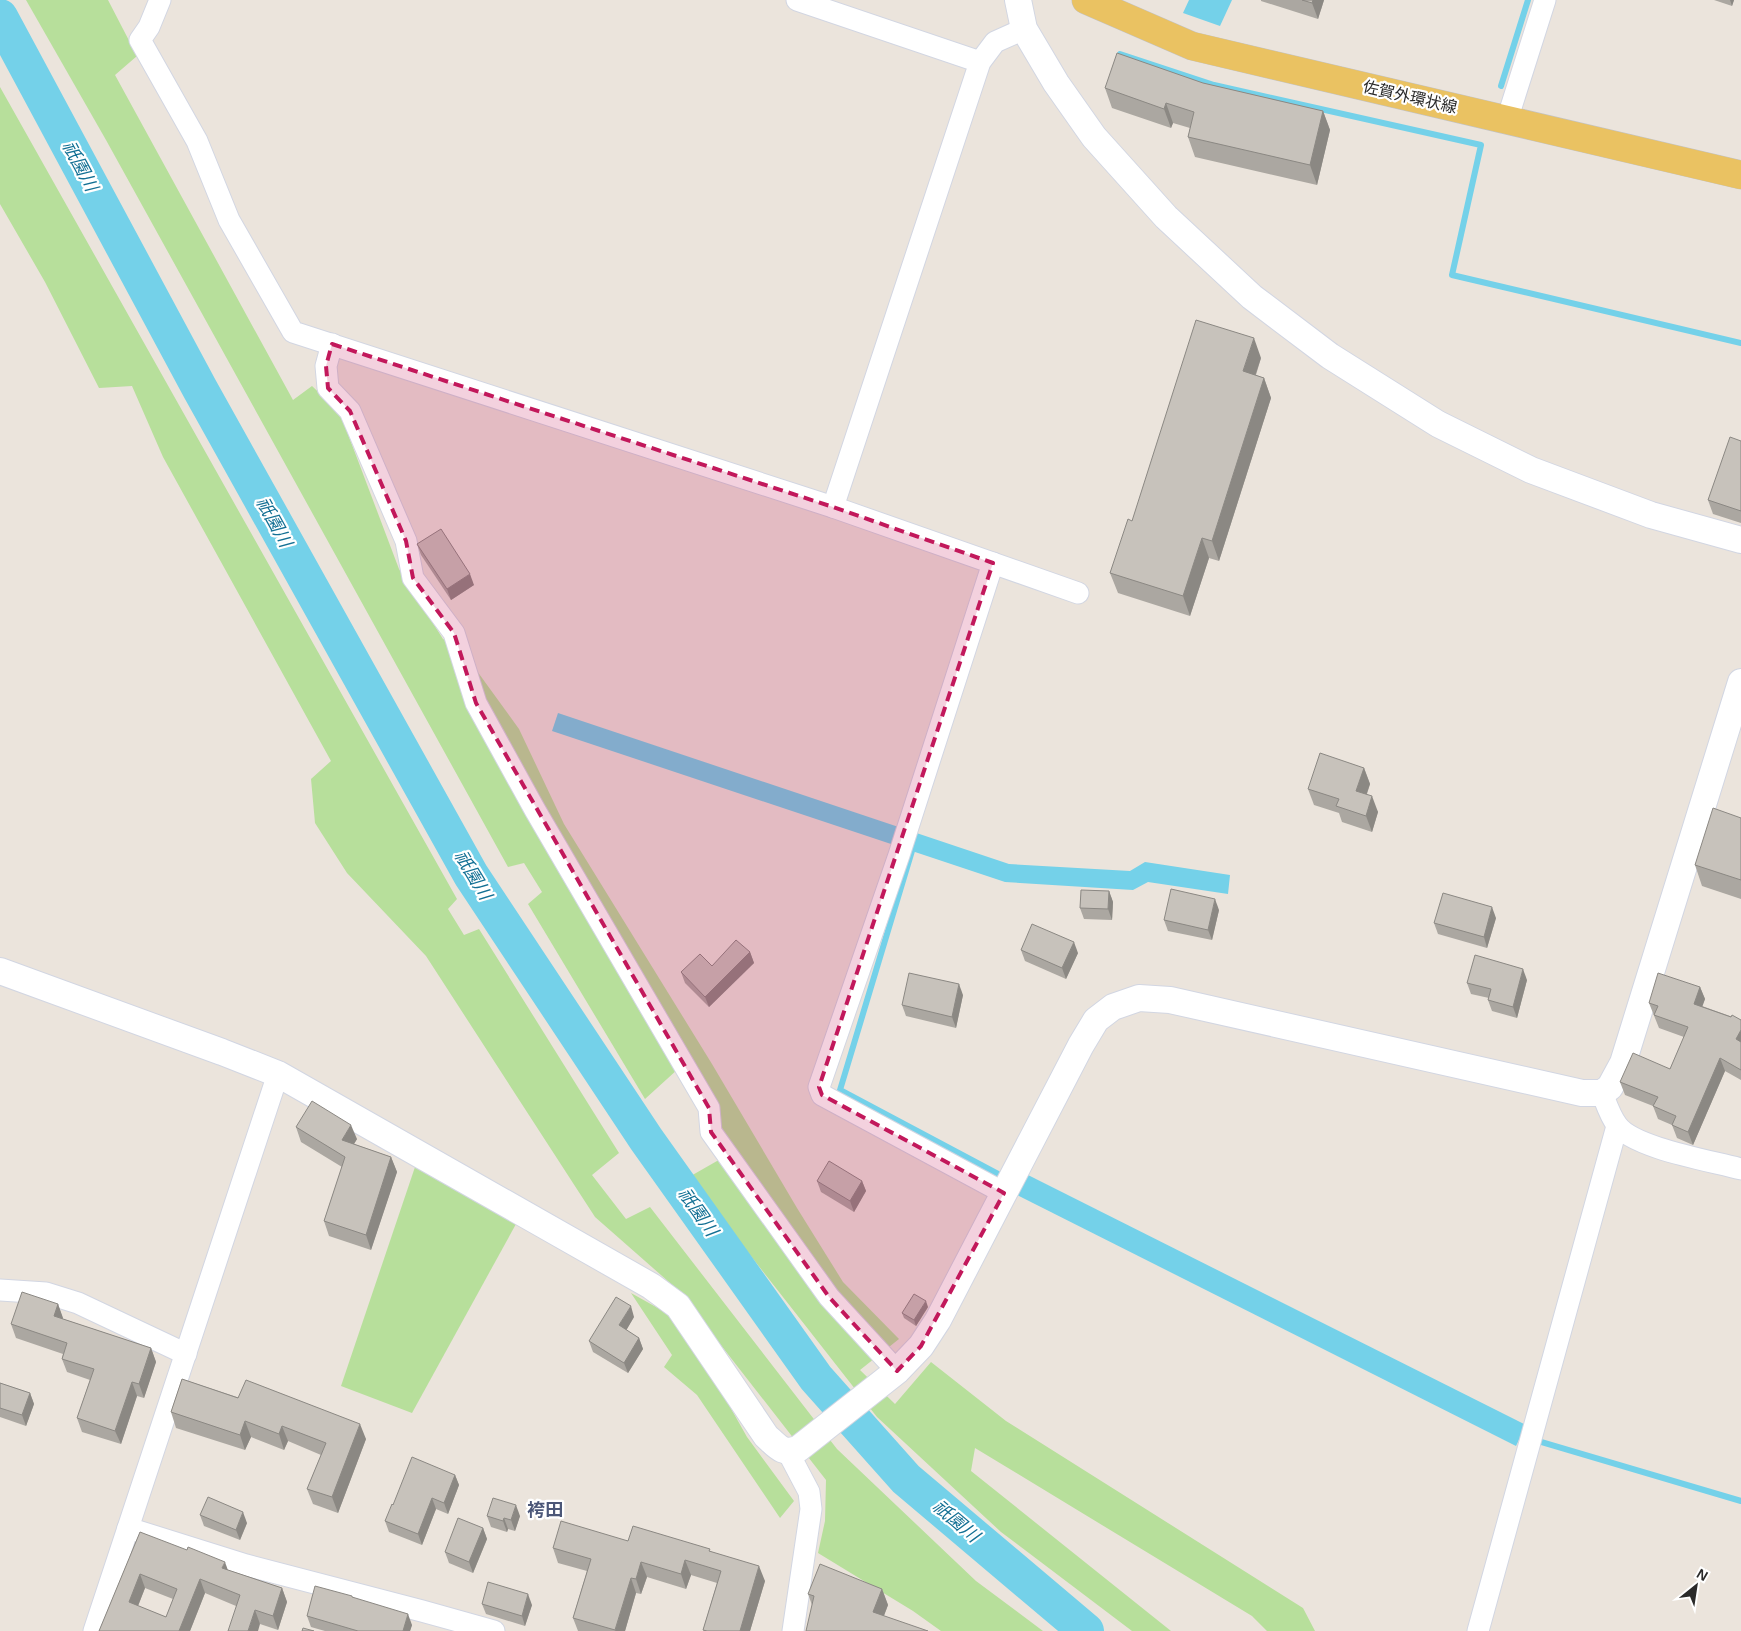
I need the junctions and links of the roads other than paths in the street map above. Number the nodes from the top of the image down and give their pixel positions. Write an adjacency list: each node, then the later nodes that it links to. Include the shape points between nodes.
1 (160, 0): 10 (street, via 140,40 196,141 229,220 293,332)
2 (796, 0): 7 (street)
3 (1018, 0): 6 (street)
4 (1086, 0): 8 (main road, 佐賀外環状線, via 1192,46)
5 (1545, 0): 8 (street)
6 (1024, 29): 7 (street, via 995,42); 12 (street, via 1056,83 1094,137 1166,217 1252,297 1330,356 1438,424 1531,470 1651,515)
7 (980, 62): 11 (street)
8 (1507, 120): 9 (main road, 佐賀外環状線)
9 (1741, 175)
10 (332, 344): 11 (street); 24 (street, via 326,366 328,388 350,411 406,540 413,578 454,633 476,703 710,1108 711,1132 829,1297)
11 (833, 507): 13 (street)
12 (1741, 540)
13 (993, 563): 14 (street); 21 (street, via 899,855 818,1087 822,1095)
14 (1078, 593)
15 (1741, 682): 18 (street, via 1623,1063 1610,1087)
16 (0, 971): 17 (street)
17 (278, 1074): 23 (street); 25 (street, via 651,1286 678,1306 766,1436 778,1448)
18 (1602, 1093): 19 (street); 21 (street, via 1582,1092 1170,1000 1139,998 1113,1007 1096,1020)
19 (1617, 1126): 20 (street, via 1636,1140 1661,1149); 30 (street)
20 (1741, 1168)
21 (1004, 1193): 24 (street, via 938,1320 921,1346)
22 (0, 1290): 23 (street, via 46,1293 78,1303)
23 (186, 1354): 26 (street)
24 (896, 1371): 25 (street)
25 (793, 1450): 29 (street, via 809,1492 811,1509)
26 (128, 1528): 27 (street); 28 (street, via 246,1565)
27 (94, 1631)
28 (494, 1631)
29 (792, 1631)
30 (1478, 1631)

